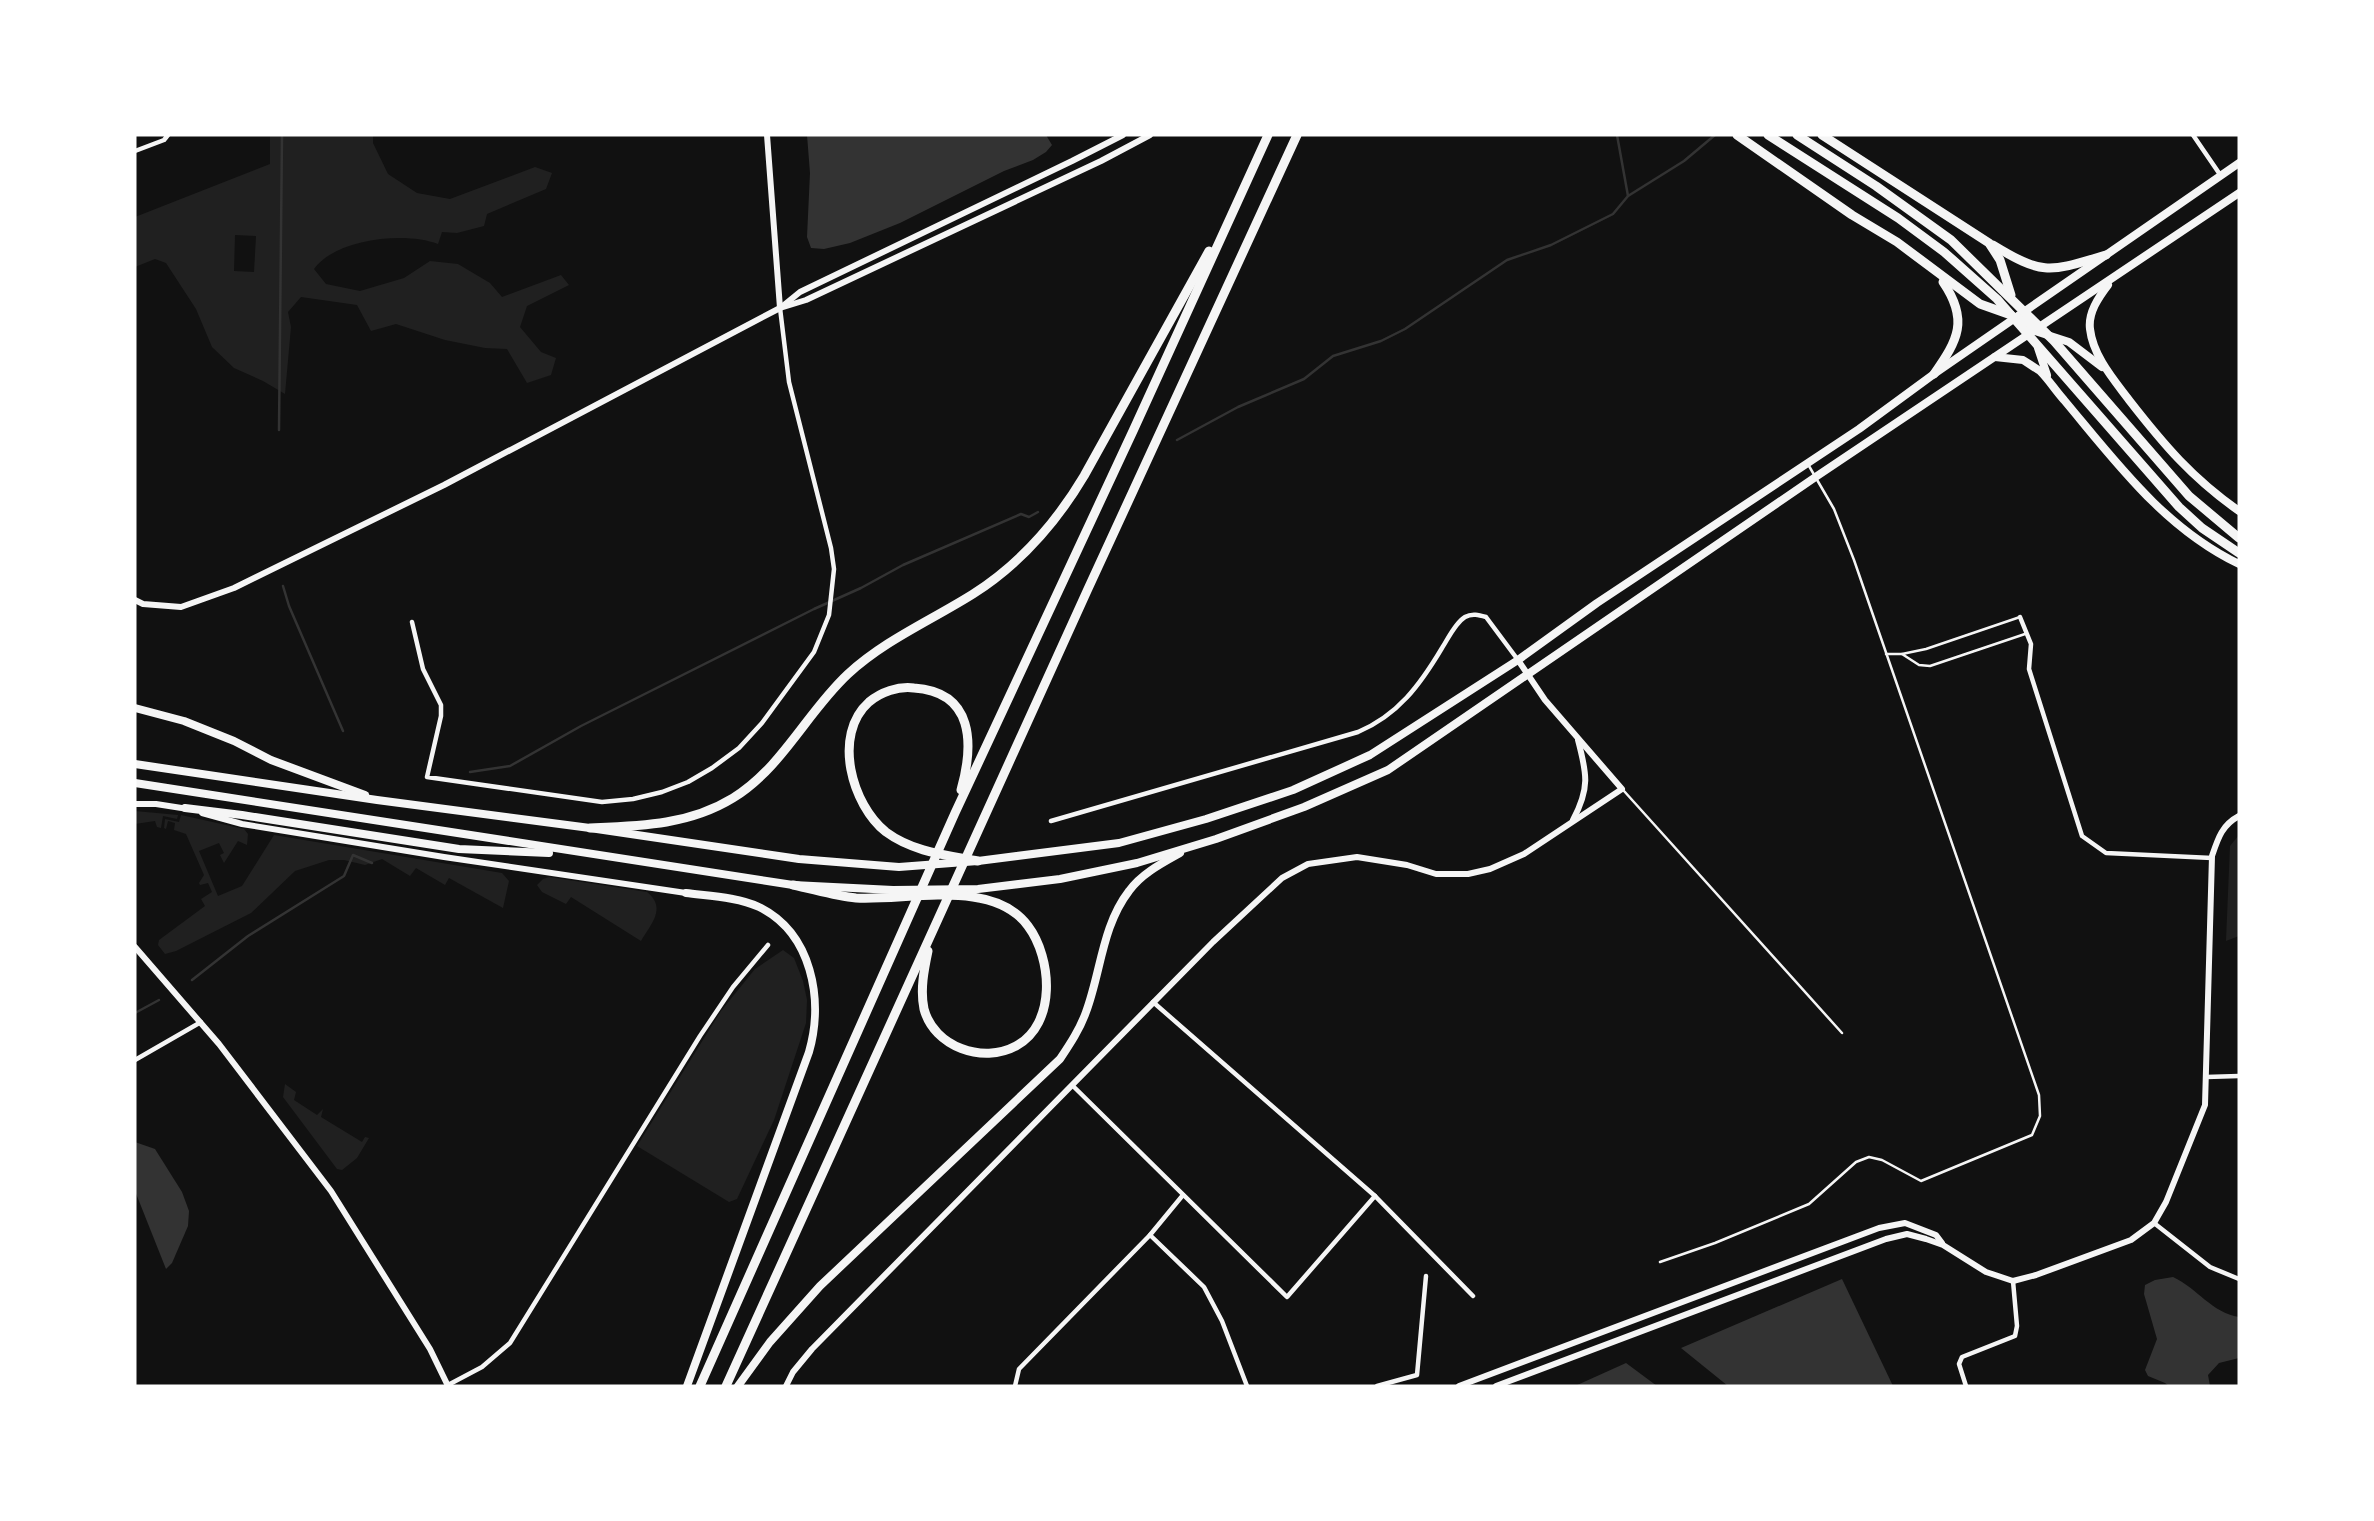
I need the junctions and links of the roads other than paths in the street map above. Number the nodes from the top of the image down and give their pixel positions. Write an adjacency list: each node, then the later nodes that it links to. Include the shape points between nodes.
1 (168, 135): 12 (street)
2 (767, 135): 21 (street)
3 (1123, 135): 21 (street, via 800,292)
4 (1150, 135): 21 (street, via 806,300)
5 (1268, 135): 13 (highway)
6 (1297, 135): 61 (highway)
7 (1737, 135): 19 (highway)
8 (1768, 135): 32 (highway, via 1868,198 1944,253 1997,299 2179,507)
9 (1797, 135): 31 (highway, via 1951,240 2054,341 2189,496)
10 (1822, 135): 17 (highway)
11 (2193, 135): 15 (street)
12 (135, 151)
13 (1255, 162): 50 (highway); 54 (highway, via 1084,476 1040,539 975,593 898,636 857,666 804,722 775,761 732,799 682,820)
14 (2239, 163): 15 (highway)
15 (2221, 176): 18 (highway)
16 (2239, 193): 20 (highway)
17 (1989, 243): 18 (highway, via 2043,269); 22 (highway, via 2000,260)
18 (2106, 255): 22 (highway)
19 (1938, 275): 22 (highway, via 1988,309); 26 (highway, via 1951,293 1960,320 1955,342)
20 (2113, 279): 23 (highway); 25 (highway, via 2093,309 2090,328)
21 (780, 308): 34 (street, via 452,481 234,589 181,607); 36 (street, via 789,382 834,569 829,615 814,652 739,748 688,782 633,799 602,802 427,777 441,705 423,669)
22 (2019, 316): 23 (highway); 26 (highway)
23 (2035, 331): 24 (highway); 25 (highway, via 2069,342); 27 (highway)
24 (1995, 358): 27 (highway, via 2023,360); 29 (highway)
25 (2106, 370): 30 (highway, via 2167,448)
26 (1934, 374): 28 (highway)
27 (2050, 381): 33 (highway, via 2166,516 2202,544)
28 (1807, 464): 29 (lane); 40 (highway)
29 (1817, 476): 38 (lane, via 1854,559); 41 (highway)
30 (2239, 511)
31 (2239, 537)
32 (2239, 554)
33 (2239, 564)
34 (135, 600)
35 (2020, 617): 37 (street); 39 (lane)
36 (412, 622)
37 (2026, 633): 39 (lane, via 1930,666); 57 (street, via 2031,644 2029,669 2082,836 2106,853)
38 (1886, 654): 39 (lane); 76 (lane, via 2039,1095 2040,1116 2032,1135 1921,1181 1869,1157 1856,1162 1809,1204)
39 (1902, 654)
40 (1518, 660): 41 (street); 52 (street, via 1486,617 1465,617 1420,683 1377,724); 58 (highway, via 1370,755 1293,790 1119,844)
41 (1528, 675): 43 (street); 55 (highway, via 1388,770 1304,807)
42 (135, 708): 47 (highway, via 184,721)
43 (1577, 737): 46 (street); 53 (street, via 1587,780)
44 (135, 764): 47 (highway)
45 (135, 783): 56 (highway)
46 (1622, 789): 53 (street); 66 (lane)
47 (377, 800): 54 (highway)
48 (135, 804): 49 (street)
49 (185, 808): 56 (highway, via 459,849); 60 (street, via 242,824)
50 (955, 813): 58 (highway, via 969,751 961,713 944,696 923,688 889,691 869,702 854,726 849,753 856,787 869,812 886,832 910,845); 83 (highway)
51 (2239, 816): 57 (street, via 2220,831)
52 (1051, 821)
53 (1573, 822): 64 (street, via 1524,854 1468,874 1436,874 1357,857 1308,864 1282,878)
54 (590, 828): 58 (highway, via 799,859 899,867)
55 (1195, 845): 59 (highway, via 1060,879 978,889); 85 (highway, via 1129,890 1104,946 1086,1013 1060,1059 820,1286)
56 (587, 854): 59 (highway)
57 (2212, 858): 69 (street)
58 (978, 861)
59 (793, 885): 61 (highway, via 854,898 973,896 1010,909 1034,936 1046,976 1040,1017 1023,1042 1004,1050 974,1052 951,1043 935,1029 925,1011 922,988)
60 (686, 893): 82 (highway, via 758,906 785,924 811,972 816,1006 809,1052)
61 (933, 930): 84 (highway)
62 (768, 945): 81 (street, via 700,1036 510,1343 482,1367)
63 (135, 947): 65 (street)
64 (1153, 1003): 70 (street); 72 (street)
65 (201, 1022): 67 (street); 81 (street, via 331,1191 430,1349)
66 (1842, 1033)
67 (135, 1060)
68 (2239, 1076): 69 (street)
69 (2206, 1077): 73 (street, via 2205,1105 2197,1130)
70 (1073, 1086): 71 (street); 86 (street, via 812,1349)
71 (1184, 1195): 72 (street, via 1287,1297); 74 (street)
72 (1374, 1196): 80 (street)
73 (2154, 1223): 78 (street, via 2210,1267); 79 (street, via 2131,1240)
74 (1150, 1235): 87 (street, via 1019,1369); 88 (street, via 1204,1287)
75 (1943, 1245): 79 (street, via 1986,1272); 90 (street, via 1936,1235 1905,1223 1879,1228); 91 (street, via 1907,1234 1886,1239)
76 (1660, 1262)
77 (1426, 1276): 89 (street, via 1417,1375)
78 (2239, 1279)
79 (2013, 1281): 92 (street, via 2015,1336 1962,1357 1959,1364)
80 (1473, 1296)
81 (448, 1386)
82 (688, 1386)
83 (699, 1386)
84 (726, 1386)
85 (738, 1386)
86 (786, 1386)
87 (1015, 1386)
88 (1247, 1386)
89 (1377, 1386)
90 (1459, 1386)
91 (1496, 1386)
92 (1966, 1386)

